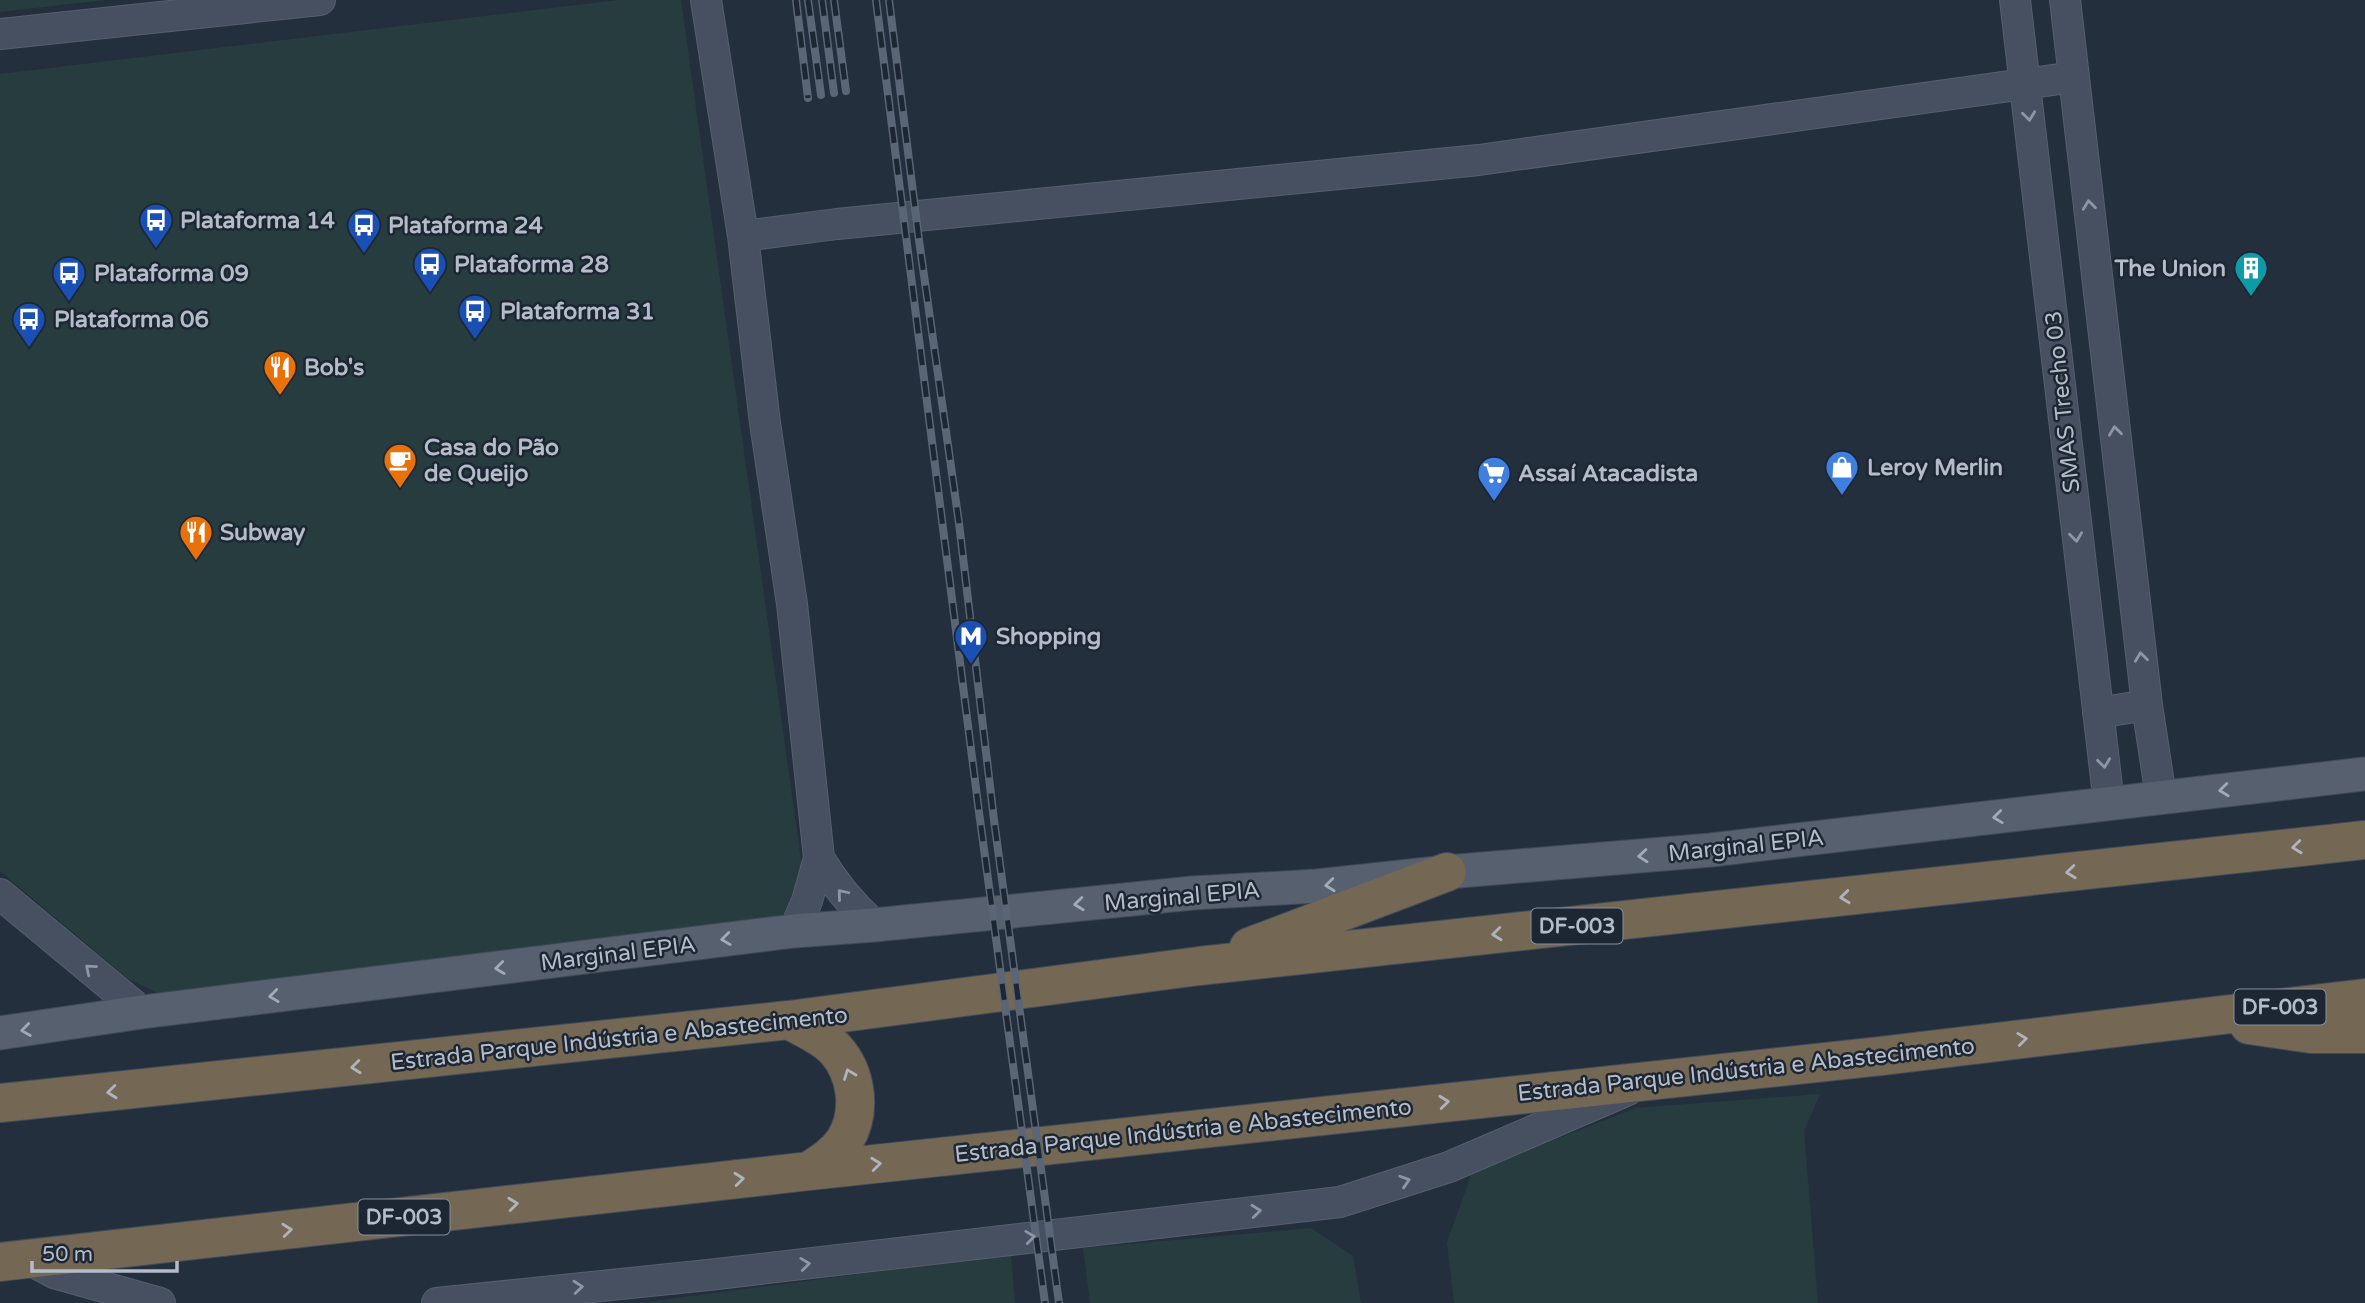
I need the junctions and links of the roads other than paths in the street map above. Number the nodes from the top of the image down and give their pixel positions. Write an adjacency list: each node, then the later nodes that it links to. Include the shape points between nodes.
1 (320, 0): 5 (street)
2 (706, 0): 8 (street)
3 (2015, 0): 7 (street, SMAS Trecho 03)
4 (2065, 0): 6 (street)
5 (0, 34)
6 (2074, 77): 7 (street); 9 (street, one-way to 6)
7 (2025, 83): 8 (street, via 1479,160); 10 (street, SMAS Trecho 03, one-way to 10)
8 (743, 236): 15 (street, via 792,604)
9 (2147, 705): 10 (street); 12 (street)
10 (2098, 713): 13 (street, SMAS Trecho 03, one-way to 13)
11 (2365, 774): 12 (main road, Marginal EPIA, one-way to 12)
12 (2161, 797): 13 (main road, Marginal EPIA)
13 (2109, 804): 16 (main road, Marginal EPIA, one-way to 16, via 1711,850)
14 (2365, 840): 20 (highway, Estrada Parque Indústria e Abastecimento / DF-003, one-way to 20)
15 (819, 858): 18 (street, one-way to 15, via 850,904); 19 (street)
16 (1447, 872): 18 (main road, Marginal EPIA, one-way to 18); 20 (highway)
17 (0, 894): 22 (street, one-way to 17)
18 (874, 925): 19 (main road, Marginal EPIA)
19 (794, 931): 22 (main road, Marginal EPIA, one-way to 22)
20 (1199, 966): 24 (highway, Estrada Parque Indústria e Abastecimento / DF-003)
21 (2365, 998): 23 (highway, Estrada Parque Indústria e Abastecimento / DF-003)
22 (142, 1012): 25 (main road, Marginal EPIA, one-way to 25)
23 (2195, 1017): 26 (highway, via 2311,1034); 27 (highway, Estrada Parque Indústria e Abastecimento / DF-003, one-way to 23)
24 (789, 1020): 28 (highway, Estrada Parque Indústria e Abastecimento / DF-003, one-way to 28); 29 (highway, one-way to 24, via 830,1158 846,1140 854,1117 855,1092 849,1069 835,1049)
25 (0, 1033)
26 (2365, 1034)
27 (1654, 1079): 29 (highway, Estrada Parque Indústria e Abastecimento / DF-003, one-way to 27); 33 (street, one-way to 27, via 1340,1202 1449,1167)
28 (0, 1103)
29 (808, 1171): 30 (highway, Estrada Parque Indústria e Abastecimento / DF-003, one-way to 29)
30 (14, 1261): 31 (street)
31 (118, 1296): 32 (street)
32 (160, 1303)
33 (437, 1303)

